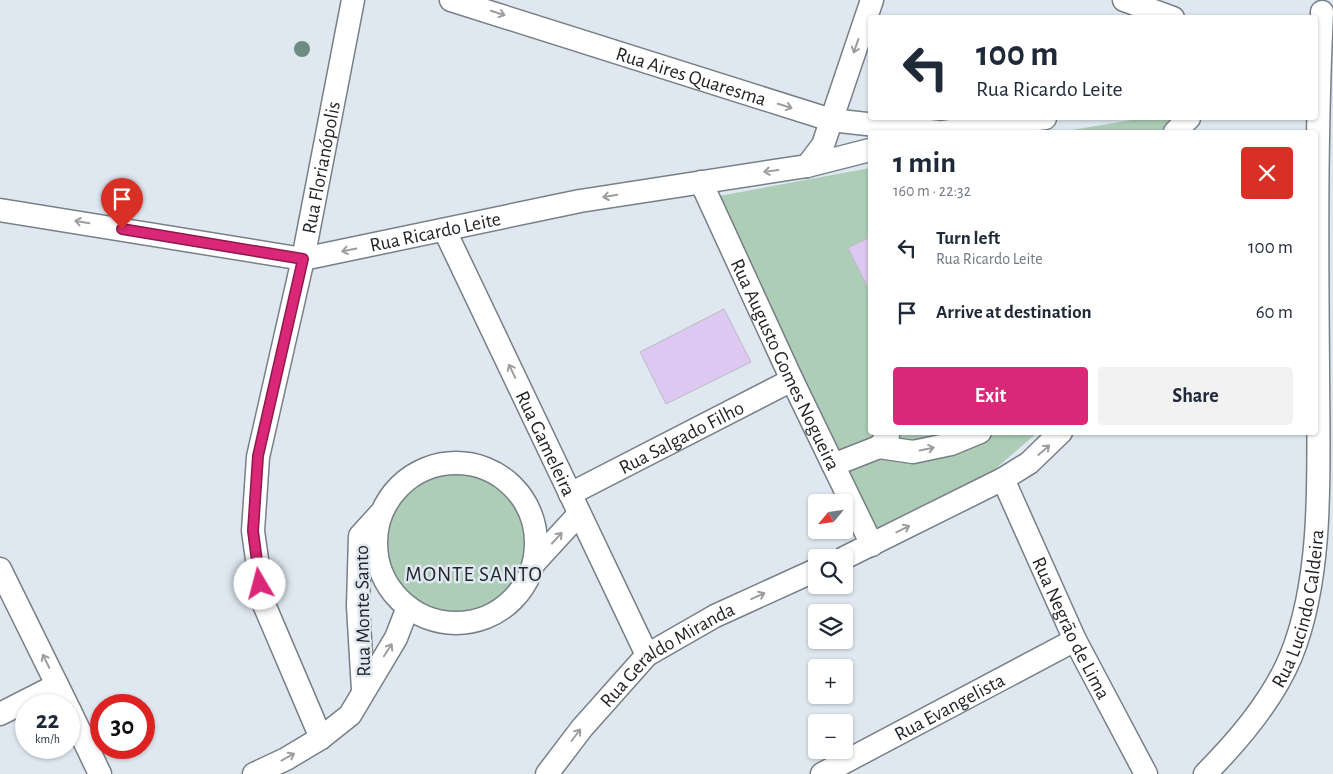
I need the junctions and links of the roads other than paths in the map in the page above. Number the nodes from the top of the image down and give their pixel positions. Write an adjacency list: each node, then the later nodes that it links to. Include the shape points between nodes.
1 (353, 0): 20 (street, Rua Florianópolis)
2 (451, 0): 8 (street, Rua Aires Quaresma, one-way to 8)
3 (872, 0): 8 (street, one-way to 8)
4 (1124, 0): 6 (street)
5 (1322, 12): 7 (street, Rua Lucindo Caldeira)
6 (1165, 15)
7 (1318, 79)
8 (831, 120): 11 (street, Rua Aires Quaresma); 15 (street, via 823,145)
9 (1031, 120): 12 (street)
10 (1187, 120): 13 (street)
11 (920, 130)
12 (959, 130)
13 (1177, 130)
14 (868, 151): 15 (street, Rua Ricardo Leite)
15 (807, 166): 16 (street, Rua Ricardo Leite, one-way to 16)
16 (701, 182): 19 (street, Rua Ricardo Leite, one-way to 19, via 580,201); 21 (street, Rua Augusto Gomes Nogueira)
17 (1318, 202): 29 (street, Rua Lucindo Caldeira)
18 (0, 210): 20 (street, Rua Ricardo Leite, one-way to 18)
19 (445, 231): 20 (street, Rua Ricardo Leite, one-way to 20); 27 (street, Rua Gameleira, one-way to 19)
20 (303, 259): 43 (street, Rua Florianópolis, via 258,456 253,531 263,602)
21 (792, 380): 25 (street, Rua Augusto Gomes Nogueira); 27 (street, Rua Salgado Filho)
22 (973, 435): 24 (street, one-way to 22, via 913,452 951,444)
23 (1058, 435): 26 (street, one-way to 23, via 1029,463)
24 (884, 440): 25 (street)
25 (833, 465): 30 (street, Rua Augusto Gomes Nogueira)
26 (1003, 479): 30 (street, one-way to 26); 36 (street, Rua Negrão de Lima)
27 (575, 504): 32 (street, Rua Salgado Filho, one-way to 27); 37 (street, Rua Gameleira)
28 (382, 512): 32 (street, via 397,489 417,473 442,464 469,464 494,472 515,488 530,510 536,536); 35 (street, via 376,537 379,564 390,588); 39 (street, Rua Monte Santo, via 360,536 358,606)
29 (1325, 519): 44 (street, Rua Lucindo Caldeira, via 1308,599 1291,656 1258,715)
30 (872, 545): 31 (street)
31 (853, 554)
32 (534, 562): 35 (street, via 524,587 507,606 484,619 458,624 432,620)
33 (0, 569): 38 (street, one-way to 33)
34 (808, 574): 37 (street, Rua Geraldo Miranda, one-way to 34, via 715,616)
35 (408, 607): 39 (street, Rua Monte Santo, one-way to 35, via 396,638)
36 (1075, 640): 48 (street, Rua Evangelista); 49 (street, Rua Negrão de Lima)
37 (647, 655): 47 (street, Rua Geraldo Miranda, one-way to 37, via 582,728)
38 (57, 684): 40 (street); 41 (street)
39 (363, 690): 43 (street, Rua Monte Santo, via 350,715)
40 (62, 694)
41 (0, 714)
42 (80, 732): 45 (street)
43 (321, 738): 46 (street, Rua Monte Santo, one-way to 43)
44 (1210, 772)
45 (100, 774)
46 (254, 774)
47 (547, 774)
48 (822, 774)
49 (1146, 774)

